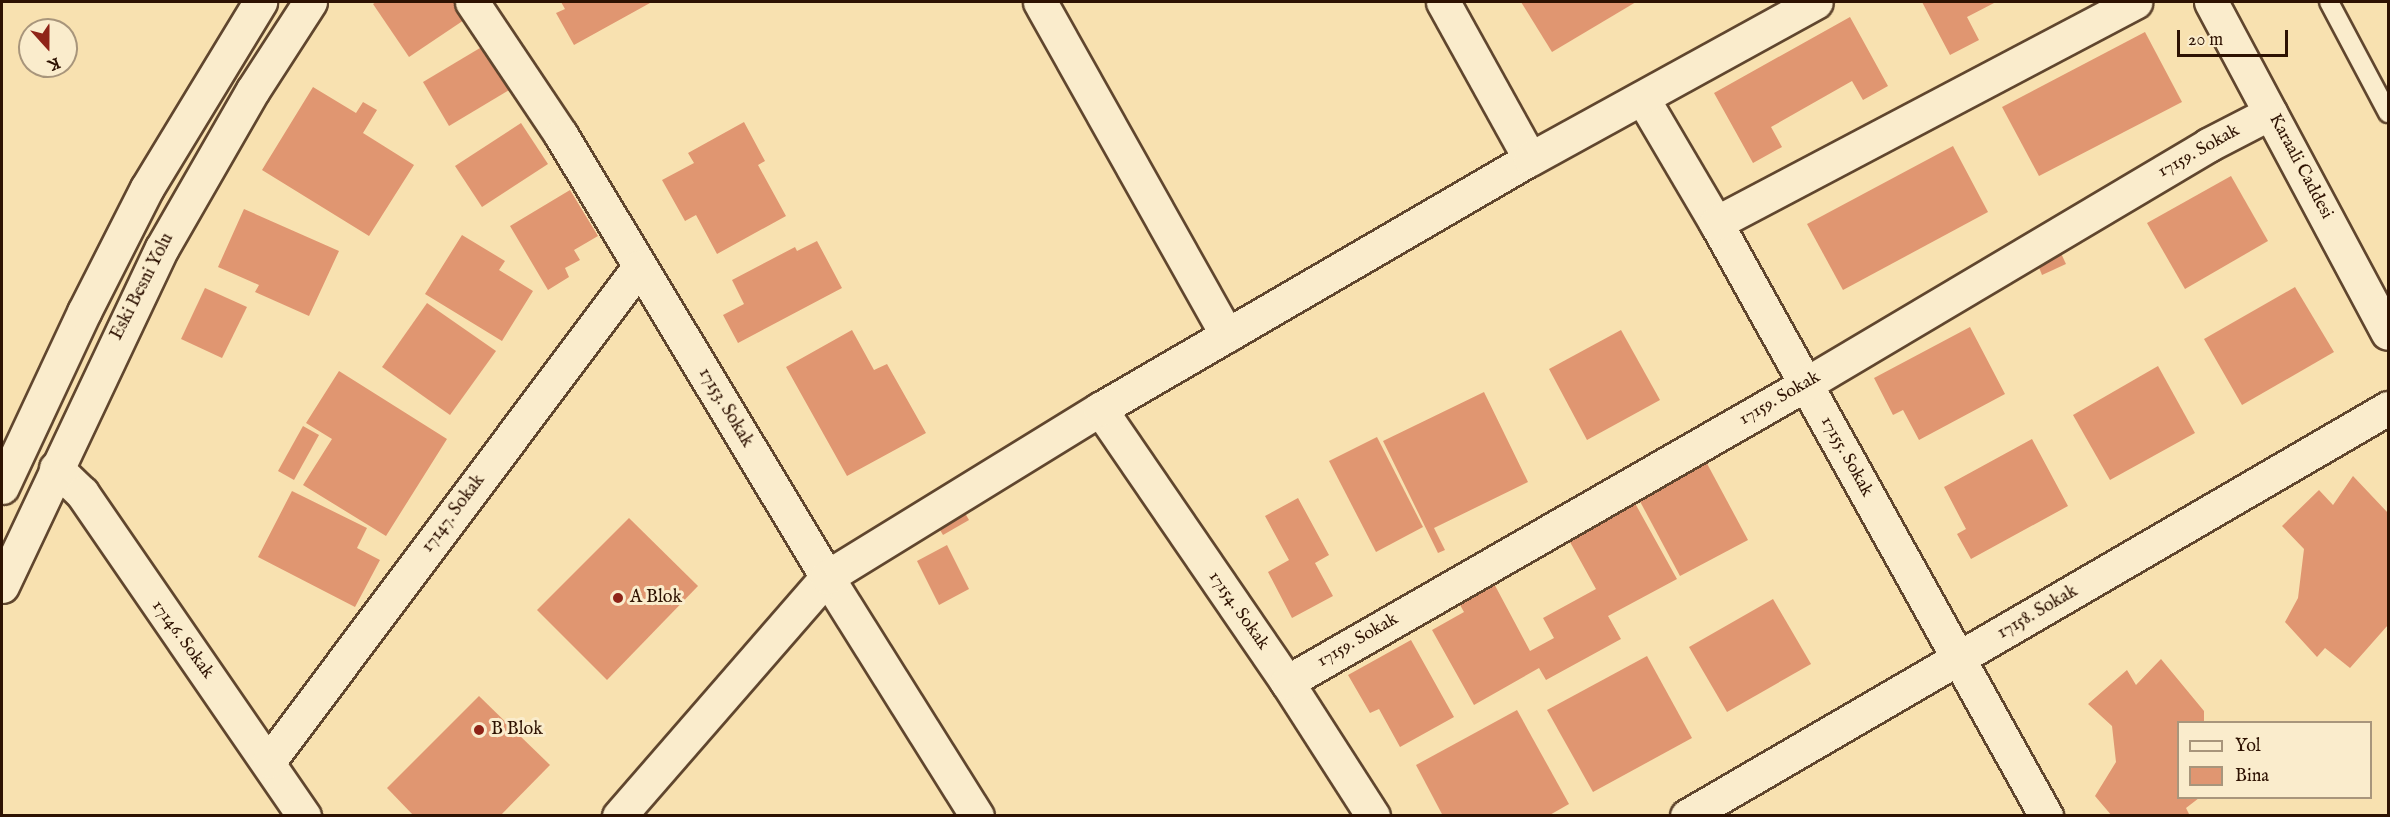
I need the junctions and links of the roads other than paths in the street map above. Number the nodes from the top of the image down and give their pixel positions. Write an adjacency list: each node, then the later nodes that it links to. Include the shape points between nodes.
1 (260, 2): 22 (street, via 147,188)
2 (310, 2): 21 (street, Eski Besni Yolu, via 253,90 162,248)
3 (472, 2): 15 (street, 17153. Sokak, via 561,135)
4 (1040, 2): 17 (street)
5 (1443, 2): 13 (street)
6 (1816, 2): 10 (street)
7 (2135, 2): 14 (street)
8 (2211, 2): 11 (street, Karaali Caddesi)
9 (2329, 2): 12 (lane)
10 (1643, 99): 13 (street); 14 (street, 17155. Sokak)
11 (2270, 113): 16 (street, Karaali Caddesi); 18 (street, 17159. Sokak)
12 (2388, 113)
13 (1530, 159): 17 (street)
14 (1716, 223): 18 (street, 17155. Sokak)
15 (639, 267): 23 (street, 17153. Sokak); 27 (street, 17147. Sokak)
16 (2388, 333)
17 (1227, 335): 20 (street)
18 (1806, 384): 25 (street, 17155. Sokak); 26 (street, 17159. Sokak)
19 (2388, 408): 25 (street, 17158. Sokak)
20 (1100, 409): 23 (street); 26 (street, 17154. Sokak)
21 (56, 468): 24 (street, Eski Besni Yolu); 27 (street, 17146. Sokak, via 82,493)
22 (2, 487)
23 (828, 577): 29 (street); 30 (street, 17153. Sokak)
24 (2, 586)
25 (1957, 660): 32 (street, 17158. Sokak); 33 (street, 17155. Sokak)
26 (1287, 682): 31 (street, 17154. Sokak)
27 (269, 761): 28 (street, 17146. Sokak)
28 (304, 816)
29 (618, 816)
30 (977, 816)
31 (1373, 816)
32 (1687, 816)
33 (2046, 816)

